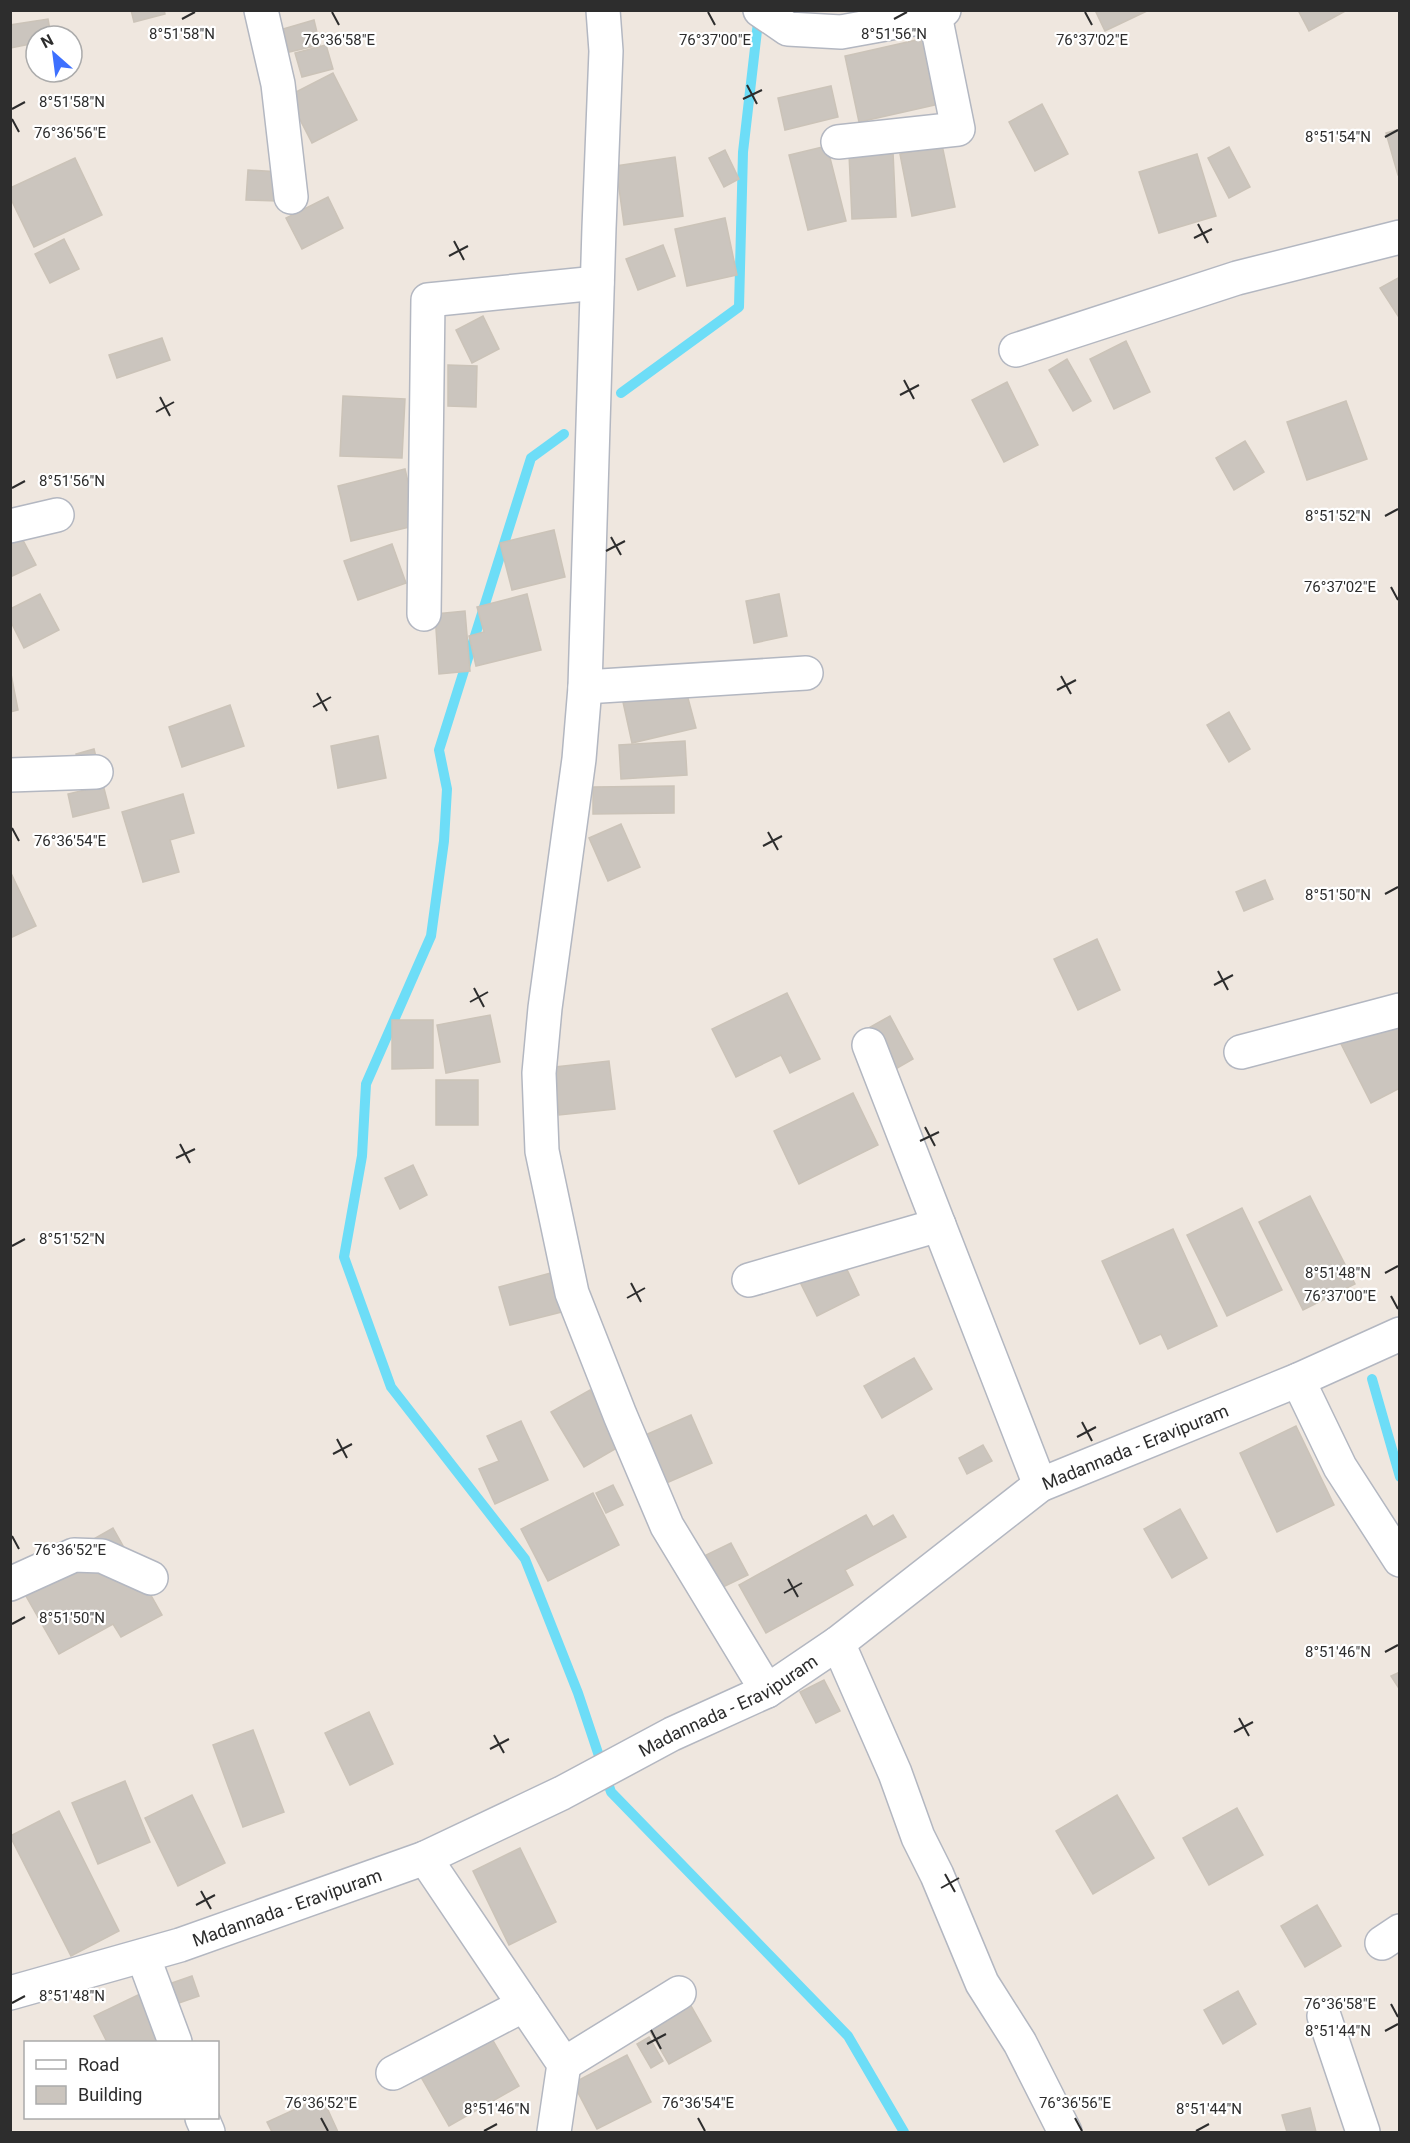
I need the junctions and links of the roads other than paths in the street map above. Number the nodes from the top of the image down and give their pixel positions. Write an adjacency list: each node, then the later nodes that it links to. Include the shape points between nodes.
1 (261, 10): 6 (street, via 278,84)
2 (603, 10): 8 (street, via 606,51)
3 (760, 10): 4 (street, via 788,29 841,32)
4 (940, 13): 5 (street, via 958,129)
5 (838, 142)
6 (291, 197)
7 (1400, 237): 9 (street, via 1237,278)
8 (597, 283): 12 (street, via 428,300); 14 (street)
9 (1016, 350)
10 (57, 515): 11 (street)
11 (10, 526)
12 (424, 614)
13 (806, 673): 14 (street)
14 (585, 687): 29 (street, via 544,1019 539,1073 542,1151 572,1293 620,1415 667,1526)
15 (96, 772): 16 (street)
16 (10, 775)
17 (1400, 1010): 19 (street)
18 (868, 1045): 20 (street)
19 (1241, 1052)
20 (939, 1225): 21 (street); 24 (street)
21 (749, 1280)
22 (1400, 1334): 23 (street, Madannada - Eravipuram)
23 (1298, 1380): 24 (street, Madannada - Eravipuram); 25 (street, via 1340,1467)
24 (1040, 1485): 28 (street, Madannada - Eravipuram)
25 (1400, 1560)
26 (151, 1578): 27 (street, via 102,1556 74,1555)
27 (10, 1584)
28 (838, 1643): 29 (street, Madannada - Eravipuram); 42 (street, via 982,1983 1020,2043)
29 (767, 1691): 30 (street, Madannada - Eravipuram, via 672,1734 562,1793)
30 (426, 1858): 31 (street, Madannada - Eravipuram); 34 (street)
31 (143, 1956): 32 (street, Madannada - Eravipuram); 36 (street)
32 (10, 1993)
33 (679, 1993): 37 (street)
34 (524, 2005): 37 (street); 38 (street)
35 (1323, 2016): 43 (street)
36 (174, 2041)
37 (564, 2064): 41 (street)
38 (393, 2073)
39 (202, 2119): 40 (street)
40 (208, 2133)
41 (554, 2133)
42 (1065, 2133)
43 (1363, 2133)

